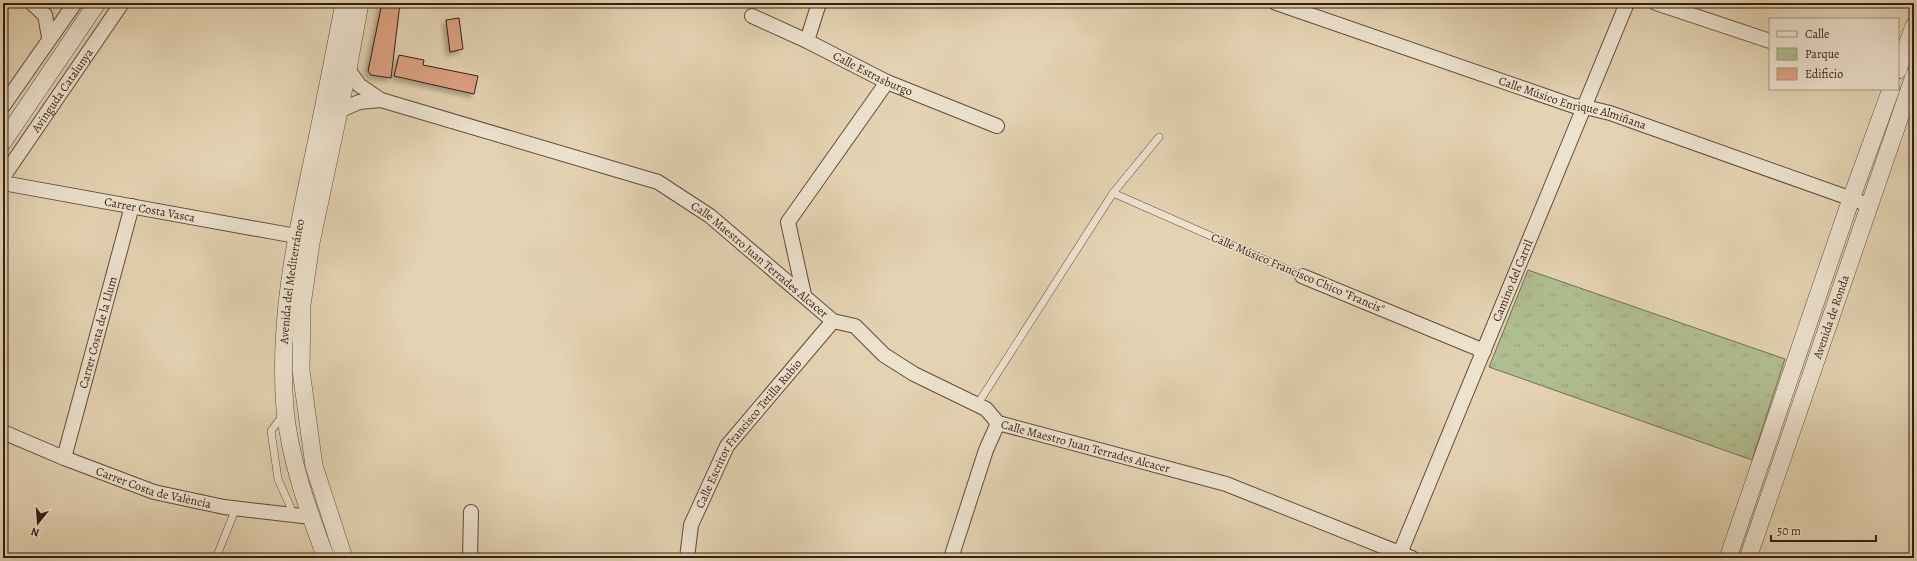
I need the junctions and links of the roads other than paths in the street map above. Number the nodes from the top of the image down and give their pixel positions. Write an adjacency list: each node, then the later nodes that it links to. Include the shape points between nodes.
1 (32, 3): 13 (street, via 45,15)
2 (75, 3): 13 (street)
3 (97, 3): 27 (street, Avinguda Catalunya)
4 (122, 3): 28 (street, Avinguda Catalunya)
5 (344, 3): 34 (street, Avenida del Mediterráneo)
6 (360, 3): 17 (street, Avenida del Mediterráneo)
7 (819, 3): 14 (street)
8 (1276, 3): 23 (street, Calle Músico Enrique Almiñana, via 1574,106)
9 (1627, 3): 23 (street, Camino del Carril)
10 (1656, 3): 15 (street)
11 (752, 16): 14 (street, Calle Estrasburgo)
12 (1914, 26): 16 (street)
13 (50, 37): 22 (street)
14 (807, 41): 18 (street, Calle Estrasburgo)
15 (1769, 42)
16 (1899, 67)
17 (348, 69): 21 (street, Calle Maestro Juan Terrades Alcacer, via 359,85); 24 (street, Avenida del Mediterráneo)
18 (887, 82): 25 (street, Calle Estrasburgo); 36 (street, via 788,222)
19 (1907, 86): 32 (street, Avenida de Ronda)
20 (1891, 90): 31 (street, Avenida de Ronda)
21 (381, 100): 24 (street, Calle Maestro Juan Terrades Alcacer, via 359,102); 36 (street, Calle Maestro Juan Terrades Alcacer, via 658,182 710,216)
22 (3, 106)
23 (1585, 106): 31 (street, Calle Músico Enrique Almiñana); 38 (street, Camino del Carril)
24 (339, 111): 51 (street, Avenida del Mediterráneo, via 311,243 302,305 301,370 314,466)
25 (997, 126)
26 (1159, 136): 30 (lane)
27 (3, 142)
28 (3, 178)
29 (3, 183): 33 (street, Carrer Costa Vasca)
30 (1113, 193): 35 (lane, Calle Músico Francisco Chico "Francis"); 39 (lane)
31 (1851, 199): 32 (street, Calle Músico Enrique Almiñana); 55 (street, Avenida de Ronda)
32 (1869, 205): 56 (street, Avenida de Ronda)
33 (132, 206): 34 (street, Carrer Costa Vasca); 43 (street, Carrer Costa de la Llum)
34 (296, 236): 40 (street, Avenida del Mediterráneo, via 285,317 283,381)
35 (1302, 276): 38 (street, Calle Músico Francisco Chico "Francis")
36 (804, 296): 37 (street, Calle Maestro Juan Terrades Alcacer)
37 (833, 320): 39 (street, Calle Maestro Juan Terrades Alcacer, via 855,326 884,355 914,374); 53 (street, Calle Escritor Francisco Tetilla Rubio, via 727,446 691,525)
38 (1484, 351): 48 (street, Camino del Carril)
39 (977, 405): 41 (street, Calle Maestro Juan Terrades Alcacer, via 986,409)
40 (286, 411): 46 (lane, via 271,431 278,480); 47 (street, Avenida del Mediterráneo, via 295,462)
41 (998, 423): 48 (street, Calle Maestro Juan Terrades Alcacer, via 1226,484); 54 (street, via 986,450)
42 (3, 432): 43 (street, Carrer Costa de València)
43 (64, 458): 44 (street, Carrer Costa de València, via 154,492)
44 (236, 508): 46 (street, Carrer Costa de València); 49 (lane)
45 (471, 512): 52 (street)
46 (294, 515): 47 (street, Carrer Costa de València)
47 (311, 518): 50 (street, Avenida del Mediterráneo)
48 (1403, 556)
49 (216, 558)
50 (326, 558)
51 (344, 558)
52 (470, 558)
53 (687, 558)
54 (951, 558)
55 (1728, 558)
56 (1748, 558)

